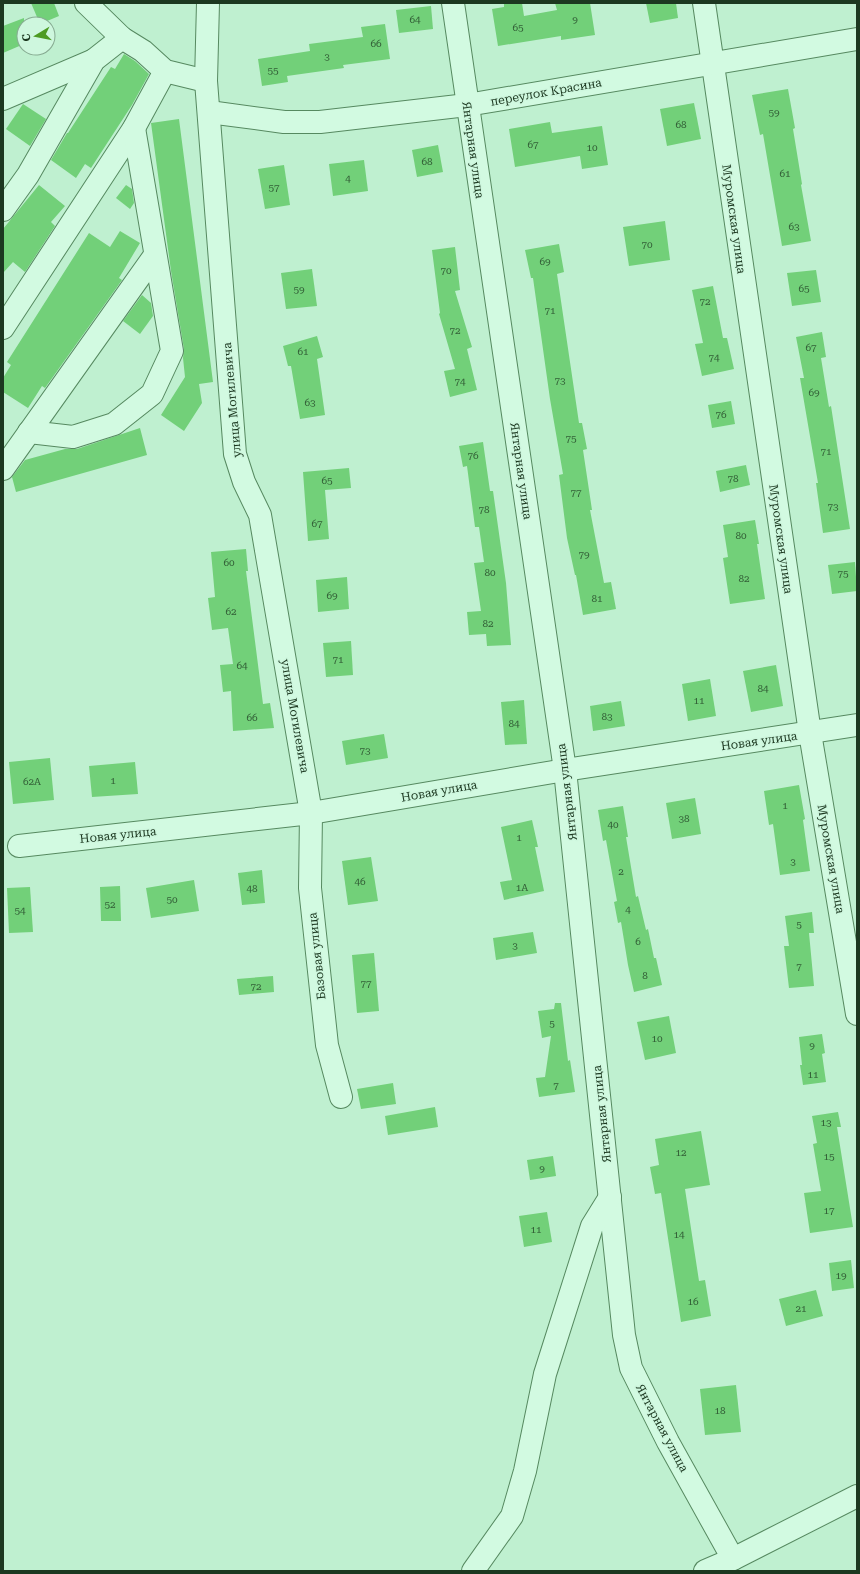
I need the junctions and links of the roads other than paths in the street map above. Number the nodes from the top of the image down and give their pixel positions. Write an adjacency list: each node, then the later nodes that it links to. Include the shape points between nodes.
1 (86, 3): 5 (street)
2 (208, 3): 10 (street, улица Могилевича)
3 (453, 3): 12 (street, Янтарная улица)
4 (704, 3): 8 (street, Муромская улица)
5 (122, 38): 7 (street); 9 (street, via 143,51)
6 (857, 39): 8 (street, переулок Красина)
7 (94, 60): 11 (street); 15 (street)
8 (712, 64): 12 (street, переулок Красина); 23 (street, Муромская улица)
9 (165, 71): 10 (street); 14 (street)
10 (206, 81): 13 (street, улица Могилевича)
11 (3, 99)
12 (467, 105): 13 (street, переулок Красина, via 320,122 284,122); 24 (street, Янтарная улица)
13 (209, 112): 25 (street, улица Могилевича, via 235,454 244,482 260,515)
14 (134, 128): 18 (street); 19 (street)
15 (28, 176): 16 (street); 17 (street)
16 (3, 185)
17 (3, 210)
18 (155, 255): 20 (street); 20 (street, via 172,351 152,394 114,424 73,437)
19 (3, 328)
20 (30, 432): 21 (street)
21 (3, 469)
22 (857, 725): 23 (street, Новая улица)
23 (810, 733): 24 (street, Новая улица); 27 (street, Муромская улица)
24 (565, 770): 25 (street, Новая улица); 29 (street, Янтарная улица)
25 (311, 813): 26 (street, Новая улица); 28 (street, Базовая улица, via 310,888 327,1045)
26 (19, 846)
27 (857, 1014)
28 (341, 1097)
29 (610, 1197): 31 (street, Янтарная улица, via 624,1335 630,1368); 32 (street, via 592,1226 545,1374 525,1471 512,1516)
30 (857, 1496): 31 (street)
31 (733, 1559): 33 (street)
32 (474, 1571)
33 (705, 1571)

